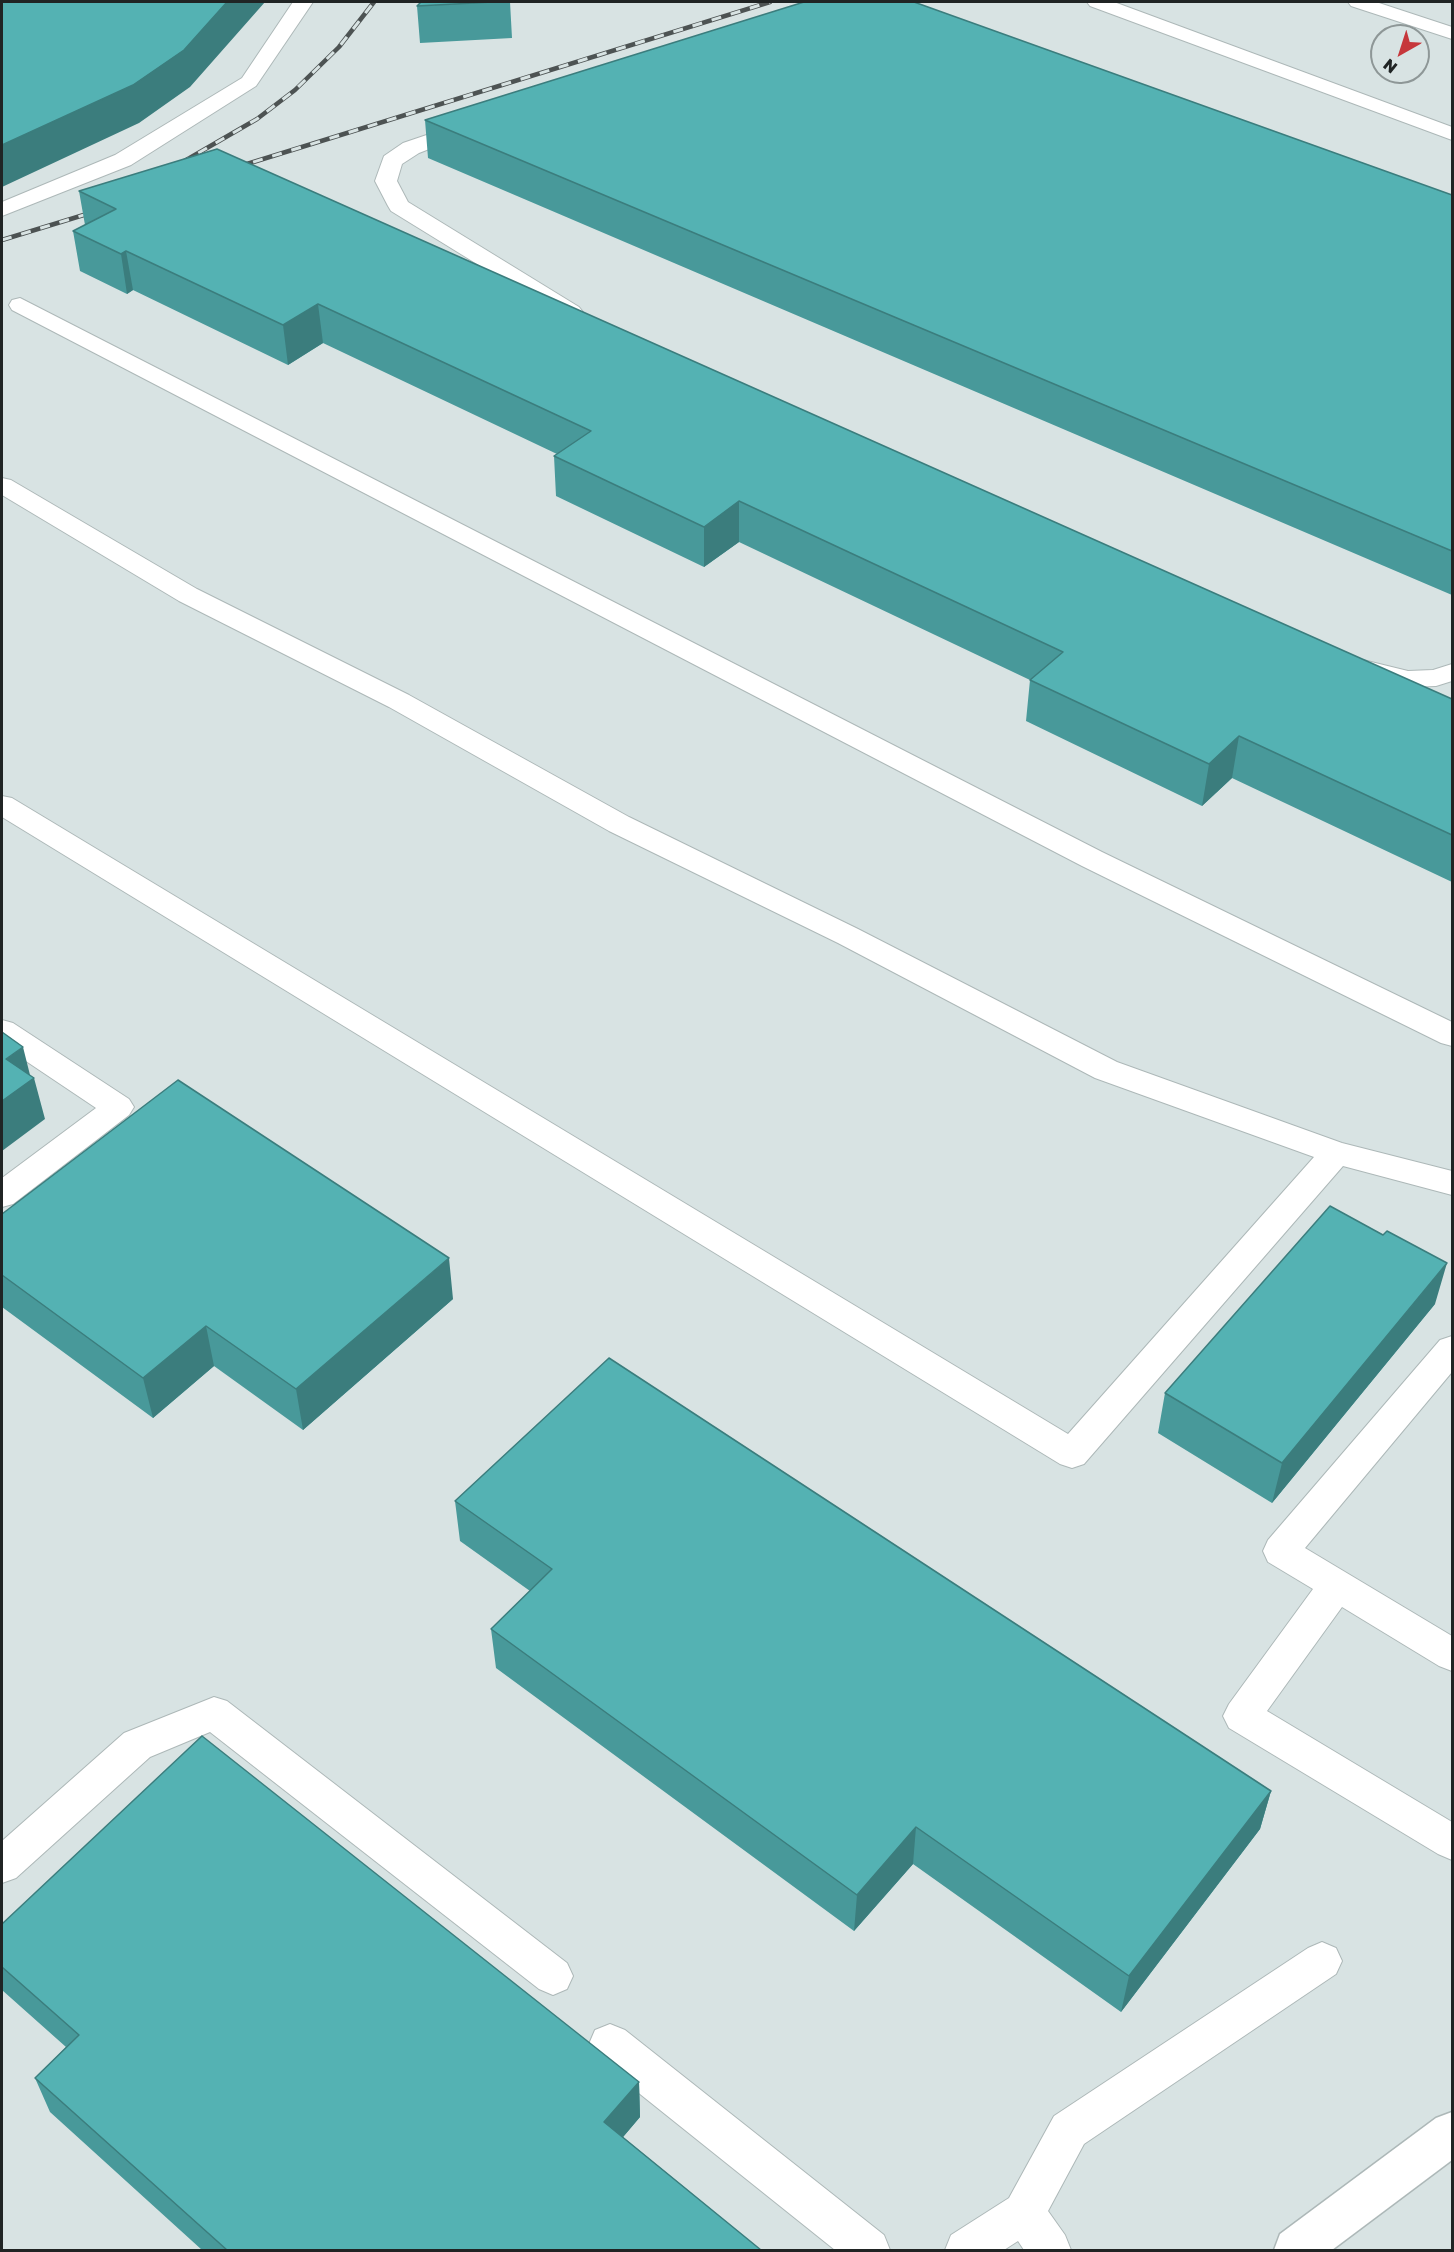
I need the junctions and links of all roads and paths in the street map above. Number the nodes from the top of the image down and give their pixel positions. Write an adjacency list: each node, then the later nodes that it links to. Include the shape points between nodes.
1 (303, 2): 7 (lane, via 249,82 123,160)
2 (1097, 2): 6 (lane)
3 (1358, 2): 4 (lane)
4 (1452, 33)
5 (492, 118): 9 (lane, via 411,148 392,161 386,181 399,206)
6 (1452, 134)
7 (2, 210)
8 (20, 305): 15 (lane, via 1081,853)
9 (590, 323)
10 (2, 485): 16 (lane, via 188,595 399,701 619,824 848,936 1106,1070)
11 (1344, 661): 12 (lane, via 1408,679 1436,678)
12 (1452, 672)
13 (2, 804): 16 (lane, via 1071,1454)
14 (2, 1031): 18 (lane, via 118,1107)
15 (1452, 1035)
16 (1336, 1153): 17 (lane)
17 (1452, 1183)
18 (2, 1196)
19 (1452, 1349): 20 (lane, via 1281,1551)
20 (1337, 1585): 21 (lane); 22 (lane, via 1242,1716)
21 (1452, 1655)
22 (1452, 1842)
23 (2, 1865): 25 (lane, via 137,1745 214,1713)
24 (1322, 1961): 28 (lane, via 1069,2130)
25 (553, 1976)
26 (610, 2044): 29 (lane)
27 (1452, 2133): 32 (main road)
28 (1024, 2213): 30 (lane); 31 (lane)
29 (869, 2250)
30 (966, 2250)
31 (1050, 2250)
32 (1296, 2250)

